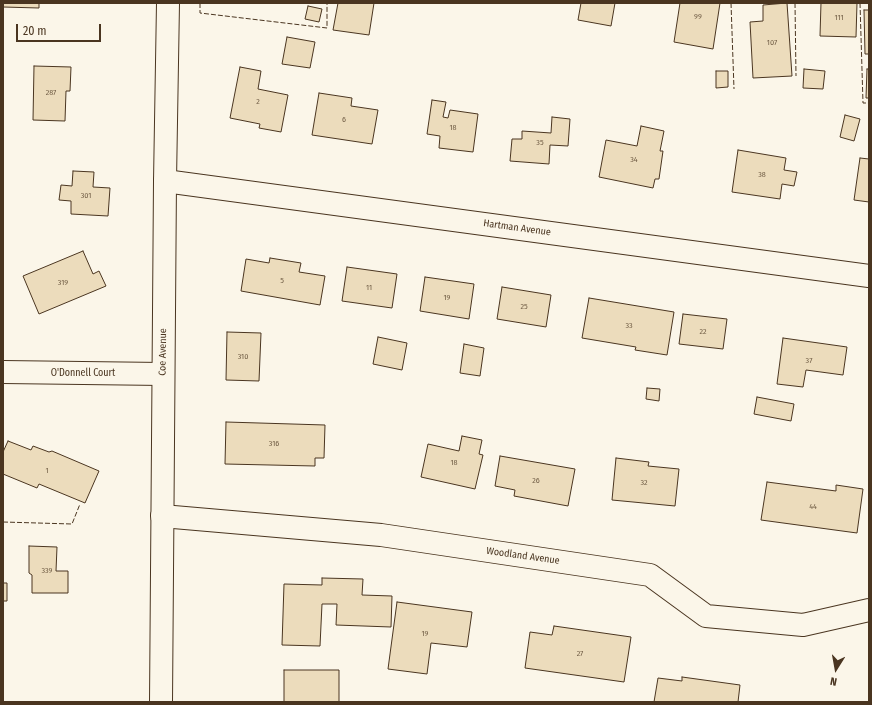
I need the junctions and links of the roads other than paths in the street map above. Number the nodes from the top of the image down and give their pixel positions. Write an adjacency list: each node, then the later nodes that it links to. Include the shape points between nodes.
1 (168, 3): 2 (street, Coe Avenue)
2 (165, 181): 3 (street, Hartman Avenue); 5 (street, Coe Avenue)
3 (869, 276)
4 (3, 372): 5 (street, O'Donnell Court)
5 (163, 374): 6 (street, Coe Avenue)
6 (162, 516): 7 (street, Woodland Avenue, via 381,535 650,575 706,616 803,625); 8 (street, Coe Avenue)
7 (869, 610)
8 (160, 702)

